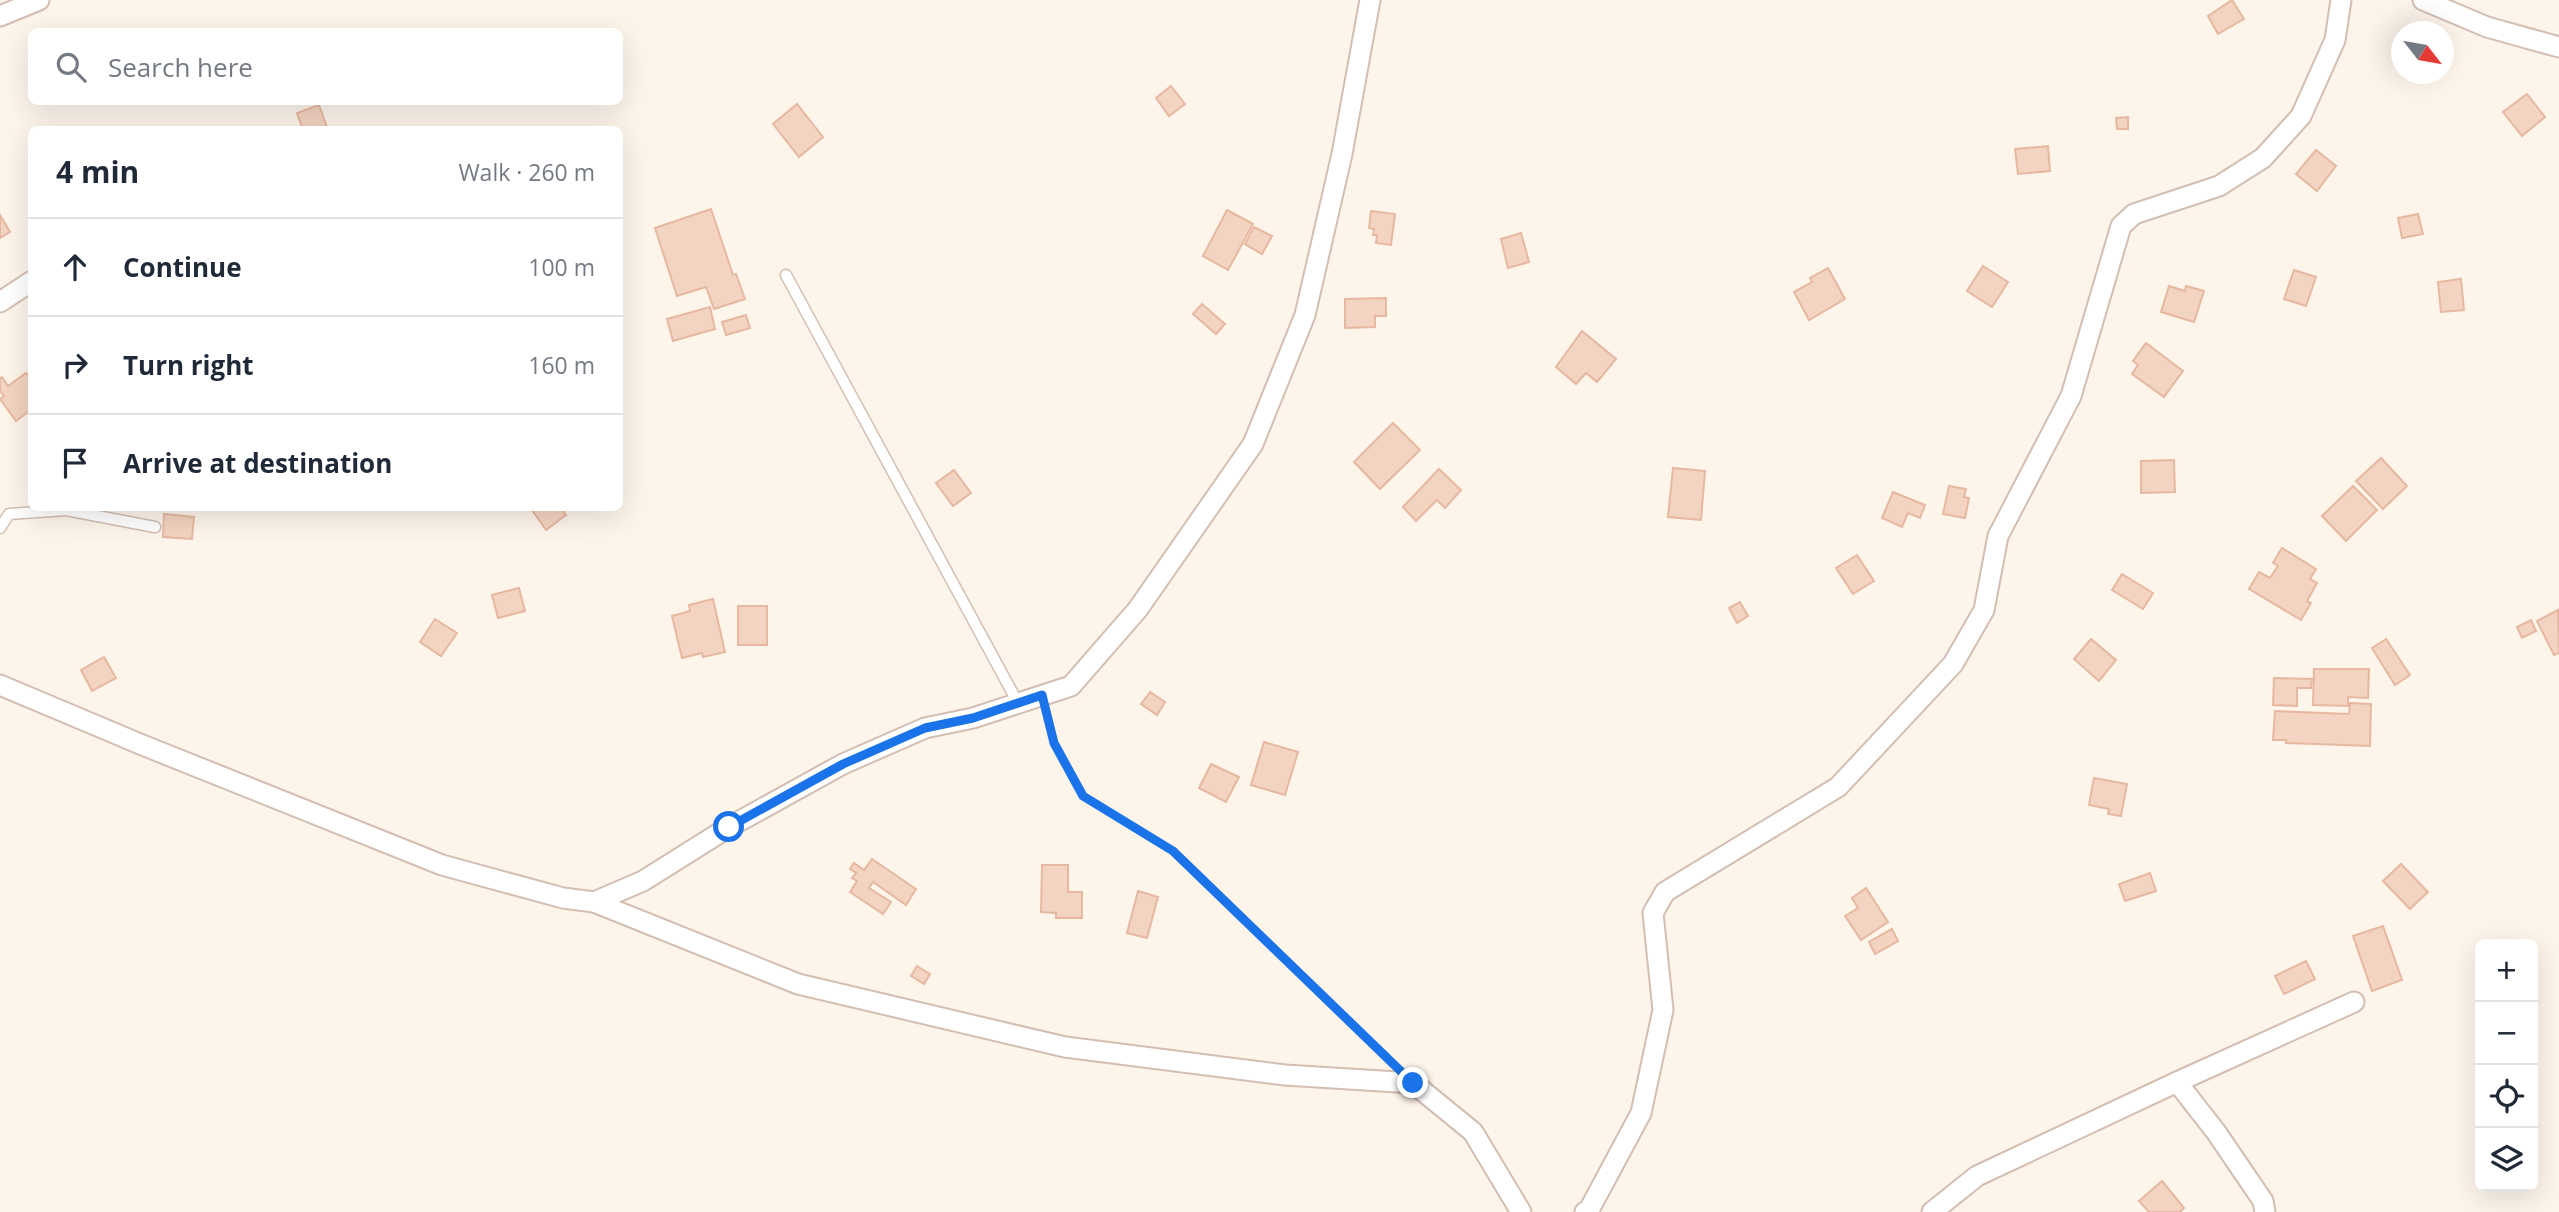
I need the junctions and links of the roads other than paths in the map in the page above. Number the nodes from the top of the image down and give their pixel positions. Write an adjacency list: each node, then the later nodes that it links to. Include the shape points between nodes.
1 (38, 0): 5 (street)
2 (1370, 0): 15 (street, via 1342,154 1305,315 1253,444 1138,609 1071,686)
3 (2341, 0): 20 (street, via 2335,40 2301,116 2263,158 2218,186 2134,214 2121,226 2071,396 1998,536 1984,610 1953,664 1838,787 1665,892 1653,913 1663,1010 1641,1113)
4 (2423, 0): 6 (street, via 2487,27)
5 (0, 16)
6 (2559, 47)
7 (786, 275): 15 (lane)
8 (28, 284): 9 (street)
9 (0, 302)
10 (52, 511): 13 (lane, via 9,514)
11 (71, 511): 12 (lane)
12 (155, 527)
13 (0, 528)
14 (0, 685): 16 (street, via 442,865)
15 (1018, 703): 16 (street, via 925,728 843,764 643,881)
16 (594, 902): 19 (street, via 798,984 1065,1047 1285,1076 1413,1083 1473,1132)
17 (2354, 1002): 18 (street)
18 (2177, 1082): 21 (street, via 1977,1176); 22 (street, via 2216,1132 2263,1202)
19 (1521, 1212)
20 (1585, 1212)
21 (1932, 1212)
22 (2265, 1212)

